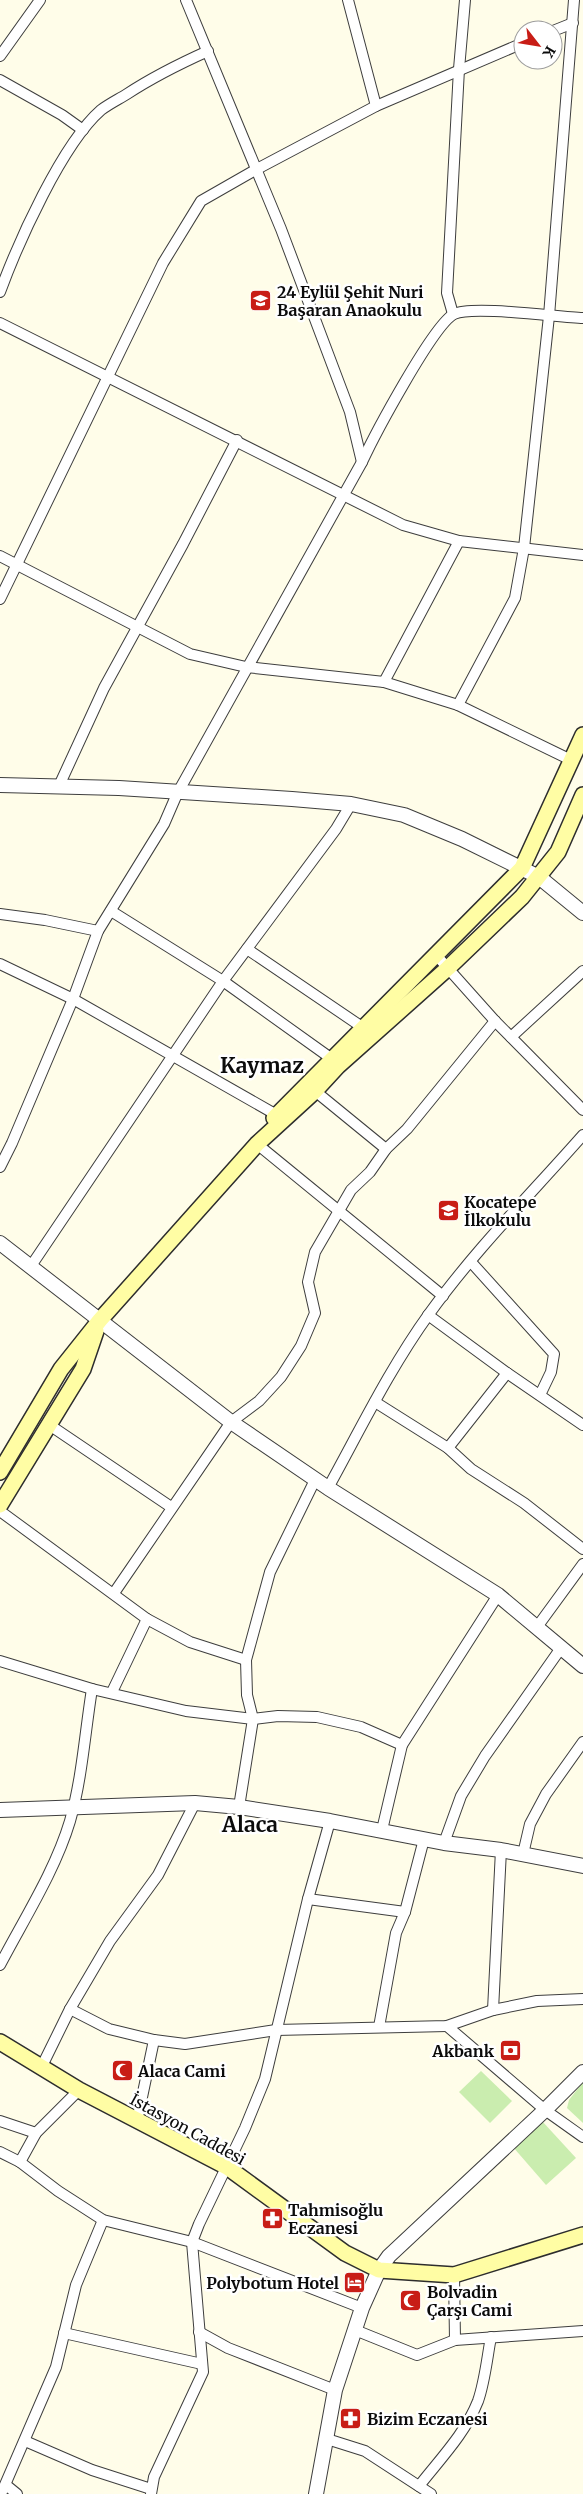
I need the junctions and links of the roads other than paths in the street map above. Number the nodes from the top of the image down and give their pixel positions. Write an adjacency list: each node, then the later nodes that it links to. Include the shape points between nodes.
1 (40, 0): 10 (street)
2 (186, 0): 9 (street)
3 (348, 0): 13 (street)
4 (465, 0): 11 (street)
5 (574, 0): 6 (street)
6 (573, 23): 7 (street); 18 (street)
7 (563, 27)
8 (513, 47): 11 (street)
9 (208, 51): 14 (street, via 163,71 102,110); 15 (street)
10 (0, 56)
11 (459, 69): 13 (street); 17 (street, via 447,293)
12 (0, 80): 14 (street)
13 (376, 106): 15 (street)
14 (83, 130): 16 (street, via 52,179)
15 (257, 169): 21 (street, via 201,201 163,263); 23 (street, via 350,412)
16 (0, 292)
17 (453, 314): 18 (street, via 472,309); 23 (street, via 437,331 378,429)
18 (549, 316): 19 (street); 26 (street)
19 (583, 318)
20 (0, 323): 21 (street)
21 (109, 376): 22 (street); 29 (street)
22 (237, 440): 24 (street); 31 (street)
23 (362, 462): 24 (street)
24 (343, 494): 25 (street, via 403,525); 32 (street)
25 (460, 541): 26 (street); 33 (street)
26 (524, 548): 27 (street); 34 (street, via 515,598)
27 (583, 555)
28 (0, 556): 29 (street)
29 (17, 564): 30 (street); 31 (street)
30 (0, 598)
31 (138, 628): 32 (street, via 190,654); 38 (street, via 87,720)
32 (246, 667): 33 (street); 39 (street)
33 (384, 682): 34 (street)
34 (458, 705): 36 (street)
35 (583, 735): 36 (main road)
36 (572, 760): 42 (main road)
37 (0, 785): 38 (street)
38 (58, 788): 39 (street, via 118,788)
39 (177, 794): 41 (street); 44 (street, via 164,824)
40 (583, 795): 43 (main road, via 558,852)
41 (351, 804): 42 (street, via 404,815); 48 (street)
42 (522, 868): 43 (street); 49 (main road)
43 (539, 877): 46 (street); 51 (main road)
44 (111, 911): 47 (street); 53 (street)
45 (0, 914): 47 (street)
46 (583, 914)
47 (98, 930): 54 (street)
48 (247, 949): 53 (street); 56 (street)
49 (436, 956): 51 (street); 56 (main road)
50 (0, 964): 54 (street)
51 (448, 968): 55 (street); 60 (main road, via 338,1066)
52 (583, 971): 57 (street)
53 (223, 980): 58 (street); 59 (street)
54 (73, 999): 58 (street); 66 (street)
55 (495, 1021): 57 (street); 65 (street, via 407,1129)
56 (364, 1029): 59 (main road)
57 (511, 1037): 61 (street)
58 (174, 1055): 62 (street); 70 (street)
59 (332, 1058): 62 (main road)
60 (315, 1091): 62 (main road); 65 (street)
61 (583, 1110)
62 (281, 1117): 64 (main road)
63 (583, 1135): 69 (street)
64 (257, 1144): 67 (street); 73 (main road)
65 (386, 1149): 67 (street)
66 (0, 1167)
67 (338, 1210): 71 (street); 77 (street, via 315,1252 308,1282 315,1313 302,1346 281,1378 259,1401)
68 (0, 1242): 70 (street)
69 (471, 1262): 71 (street); 75 (street, via 554,1354 551,1372)
70 (31, 1266): 73 (street)
71 (443, 1296): 72 (street)
72 (428, 1315): 74 (street); 76 (street)
73 (100, 1320): 77 (street); 78 (main road, via 83,1369); 81 (main road, via 61,1369)
74 (507, 1374): 75 (street); 80 (street)
75 (540, 1395): 79 (street)
76 (375, 1402): 80 (street); 83 (street)
77 (231, 1422): 82 (street); 85 (street)
78 (48, 1424): 84 (main road); 85 (street)
79 (583, 1425)
80 (448, 1448): 87 (street)
81 (0, 1472)
82 (315, 1480): 83 (street); 94 (street, via 270,1572)
83 (328, 1488): 90 (street)
84 (0, 1505)
85 (171, 1507): 89 (street)
86 (0, 1511): 89 (street)
87 (583, 1549)
88 (583, 1564): 92 (street)
89 (114, 1593): 91 (street)
90 (498, 1595): 92 (street); 101 (street)
91 (147, 1619): 94 (street, via 190,1642); 98 (street)
92 (537, 1627): 93 (street)
93 (562, 1648): 96 (street); 109 (street, via 485,1756 461,1796)
94 (246, 1660): 99 (street, via 247,1695)
95 (0, 1661): 97 (street)
96 (583, 1666)
97 (92, 1689): 98 (street); 103 (street)
98 (112, 1692): 99 (street, via 186,1711)
99 (253, 1719): 101 (street, via 317,1717 361,1727); 104 (street)
100 (583, 1742): 111 (street, via 546,1794 530,1824)
101 (402, 1745): 107 (street)
102 (195, 1803): 103 (street); 104 (street); 117 (street, via 158,1875 110,1940)
103 (73, 1806): 105 (street); 115 (street, via 57,1855)
104 (239, 1807): 106 (street)
105 (0, 1810)
106 (330, 1821): 107 (street); 113 (street)
107 (382, 1830): 108 (street)
108 (424, 1839): 109 (street); 114 (street)
109 (444, 1843): 110 (street)
110 (501, 1850): 111 (street); 118 (street)
111 (523, 1854): 112 (street)
112 (583, 1866)
113 (308, 1899): 114 (street); 121 (street)
114 (406, 1912): 120 (street, via 396,1933)
115 (0, 1965)
116 (583, 1999): 118 (street, via 537,2001)
117 (70, 2009): 122 (street, via 109,2029); 124 (street)
118 (493, 2010): 119 (street)
119 (447, 2026): 120 (street); 127 (street)
120 (379, 2027): 121 (street)
121 (276, 2030): 122 (street, via 185,2044); 134 (street, via 265,2078)
122 (154, 2040): 128 (street)
123 (0, 2042): 124 (main road, İstasyon Caddesi)
124 (41, 2068): 126 (main road, İstasyon Caddesi)
125 (583, 2072): 127 (street)
126 (79, 2090): 128 (main road, İstasyon Caddesi); 130 (street)
127 (545, 2110): 131 (street); 138 (street, via 389,2256)
128 (137, 2120): 134 (main road, İstasyon Caddesi)
129 (0, 2121): 130 (street)
130 (36, 2133): 133 (street)
131 (583, 2137)
132 (0, 2152): 133 (street)
133 (20, 2162): 135 (street)
134 (227, 2167): 137 (street); 138 (main road, İstasyon Caddesi, via 345,2253)
135 (103, 2220): 137 (street); 144 (street, via 76,2285)
136 (583, 2235): 139 (main road)
137 (192, 2242): 140 (street); 143 (street)
138 (379, 2270): 139 (main road); 140 (street)
139 (454, 2275): 146 (street)
140 (362, 2308): 141 (street)
141 (355, 2330): 146 (street, via 417,2355); 148 (street)
142 (583, 2331): 145 (street)
143 (199, 2332): 147 (street); 148 (street, via 228,2348)
144 (64, 2333): 147 (street); 150 (street, via 56,2367)
145 (491, 2337): 146 (street); 151 (street, via 482,2389 473,2412 461,2434)
146 (455, 2340)
147 (202, 2364): 153 (street, via 203,2372 154,2477)
148 (335, 2390): 149 (street)
149 (327, 2439): 151 (street, via 365,2452); 155 (street)
150 (25, 2441): 152 (street); 153 (street)
151 (419, 2486): 156 (street)
152 (3, 2489): 154 (street)
153 (151, 2492)
154 (17, 2494)
155 (316, 2494)
156 (431, 2494)

